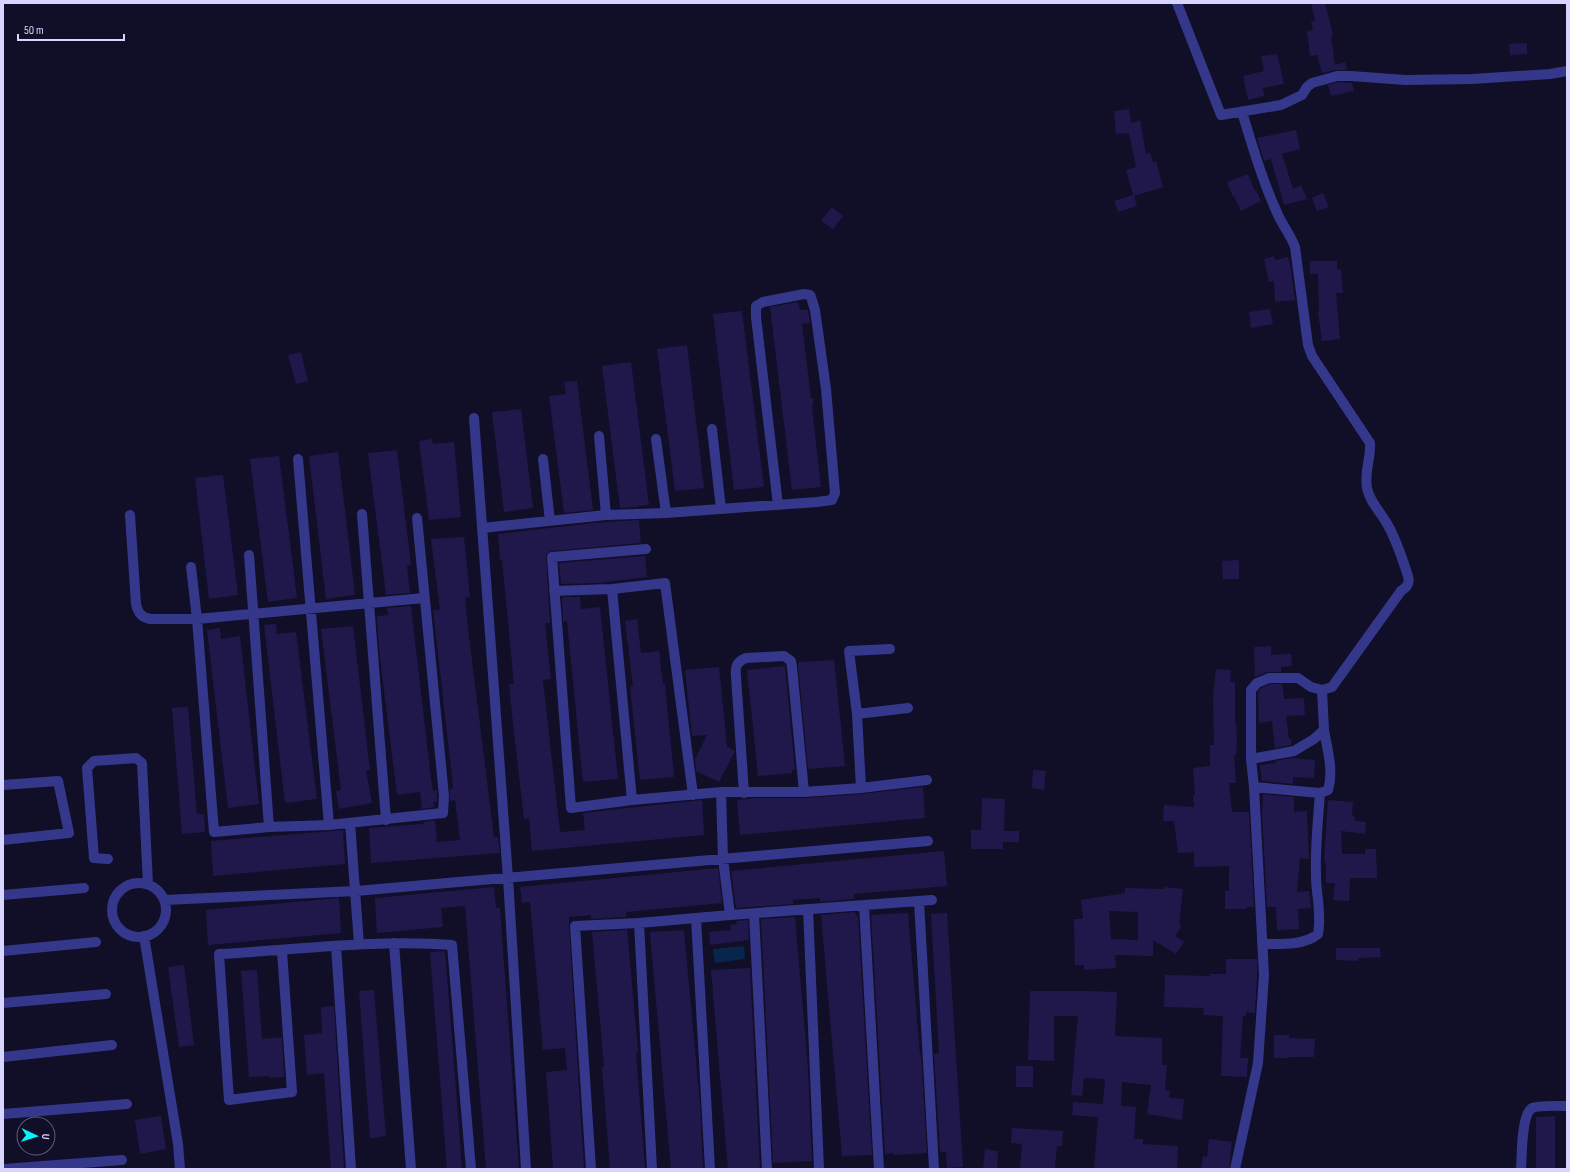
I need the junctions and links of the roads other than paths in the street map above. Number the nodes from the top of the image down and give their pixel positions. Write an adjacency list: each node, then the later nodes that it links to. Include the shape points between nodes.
1 (1177, 3): 3 (street, via 1221,115)
2 (1567, 71): 3 (street, via 1472,79 1405,80 1337,76 1312,83 1302,95 1281,105)
3 (1242, 112): 30 (street, via 1260,172 1280,218 1296,246 1308,345 1312,356 1370,443 1371,451 1365,477 1367,489 1372,502 1392,532 1409,579 1406,587 1332,687)
4 (474, 418): 18 (street)
5 (712, 429): 11 (street)
6 (599, 436): 14 (street)
7 (656, 438): 12 (street)
8 (298, 459): 26 (street)
9 (543, 459): 17 (street)
10 (778, 505): 10 (street, via 756,306 759,303 804,294 810,295 815,310 826,389 835,495 831,501); 11 (street)
11 (721, 509): 12 (street)
12 (666, 513): 14 (street)
13 (362, 514): 25 (street)
14 (606, 515): 17 (street)
15 (130, 516): 28 (street, via 137,611 150,619)
16 (418, 518): 24 (street)
17 (550, 521): 18 (street)
18 (482, 528): 53 (street)
19 (646, 549): 23 (street, via 552,557)
20 (249, 555): 27 (street)
21 (191, 567): 28 (street)
22 (612, 589): 23 (street); 43 (street, via 664,583); 44 (street)
23 (554, 591): 44 (street, via 571,808)
24 (424, 598): 25 (street); 45 (street, via 443,788 443,813)
25 (369, 603): 26 (street); 45 (street)
26 (310, 608): 27 (street); 47 (street)
27 (254, 614): 28 (street); 48 (street)
28 (197, 619): 48 (street, via 214,832)
29 (890, 649): 32 (street, via 849,651)
30 (1322, 690): 33 (street); 34 (street, via 1311,687 1298,678 1269,678 1257,683 1251,690)
31 (908, 708): 32 (street)
32 (857, 714): 38 (street)
33 (1324, 730): 34 (street, via 1294,751); 42 (street, via 1330,784 1328,790)
34 (1251, 759): 37 (street)
35 (927, 780): 38 (street)
36 (3, 785): 49 (street, via 58,781 69,833)
37 (1254, 787): 42 (street); 71 (street)
38 (861, 788): 40 (street)
39 (721, 792): 41 (street); 43 (street); 52 (street)
40 (804, 792): 41 (street); 41 (street, via 792,667 791,661 784,656 746,658 737,664)
41 (744, 793)
42 (1320, 793): 71 (street, via 1315,863 1320,914 1318,934 1312,939 1300,942)
43 (693, 795): 44 (street)
44 (632, 800)
45 (386, 820): 46 (street)
46 (350, 823): 47 (street); 56 (street)
47 (329, 825): 48 (street)
48 (269, 826)
49 (3, 840)
50 (928, 841): 52 (street)
51 (108, 859): 54 (street, via 94,858 87,768 94,761 136,758 142,763)
52 (723, 859): 53 (street); 64 (street)
53 (508, 878): 56 (street); 88 (street)
54 (148, 884): 58 (street, via 157,889); 67 (street, via 127,886 119,892 114,901 113,912 115,922 122,930 131,936)
55 (84, 888): 57 (street)
56 (356, 891): 58 (street); 70 (street)
57 (3, 895)
58 (165, 900): 67 (street, via 165,919 160,928)
59 (932, 900): 60 (street)
60 (919, 901): 61 (street); 95 (street)
61 (864, 905): 62 (street); 94 (street)
62 (808, 909): 63 (street); 93 (street)
63 (754, 914): 64 (street); 92 (street)
64 (730, 915): 65 (street)
65 (696, 918): 66 (street); 91 (street)
66 (639, 923): 89 (street, via 575,926); 90 (street)
67 (144, 936): 84 (street)
68 (96, 942): 73 (street)
69 (394, 943): 70 (street); 86 (street); 87 (street, via 452,945)
70 (359, 944): 72 (street)
71 (1262, 944): 96 (street, via 1264,975 1258,1063)
72 (336, 946): 74 (street); 85 (street)
73 (3, 951)
74 (282, 951): 74 (street, via 219,954 229,1100 292,1092)
75 (106, 994): 76 (street)
76 (3, 1003)
77 (112, 1045): 78 (street)
78 (3, 1057)
79 (127, 1104): 81 (street)
80 (1567, 1106): 97 (street, via 1536,1107 1529,1112 1524,1123)
81 (3, 1114)
82 (122, 1160): 83 (street)
83 (4, 1169)
84 (180, 1169)
85 (351, 1169)
86 (411, 1169)
87 (471, 1169)
88 (526, 1169)
89 (591, 1169)
90 (652, 1169)
91 (710, 1169)
92 (767, 1169)
93 (819, 1169)
94 (879, 1169)
95 (934, 1169)
96 (1235, 1169)
97 (1521, 1169)

